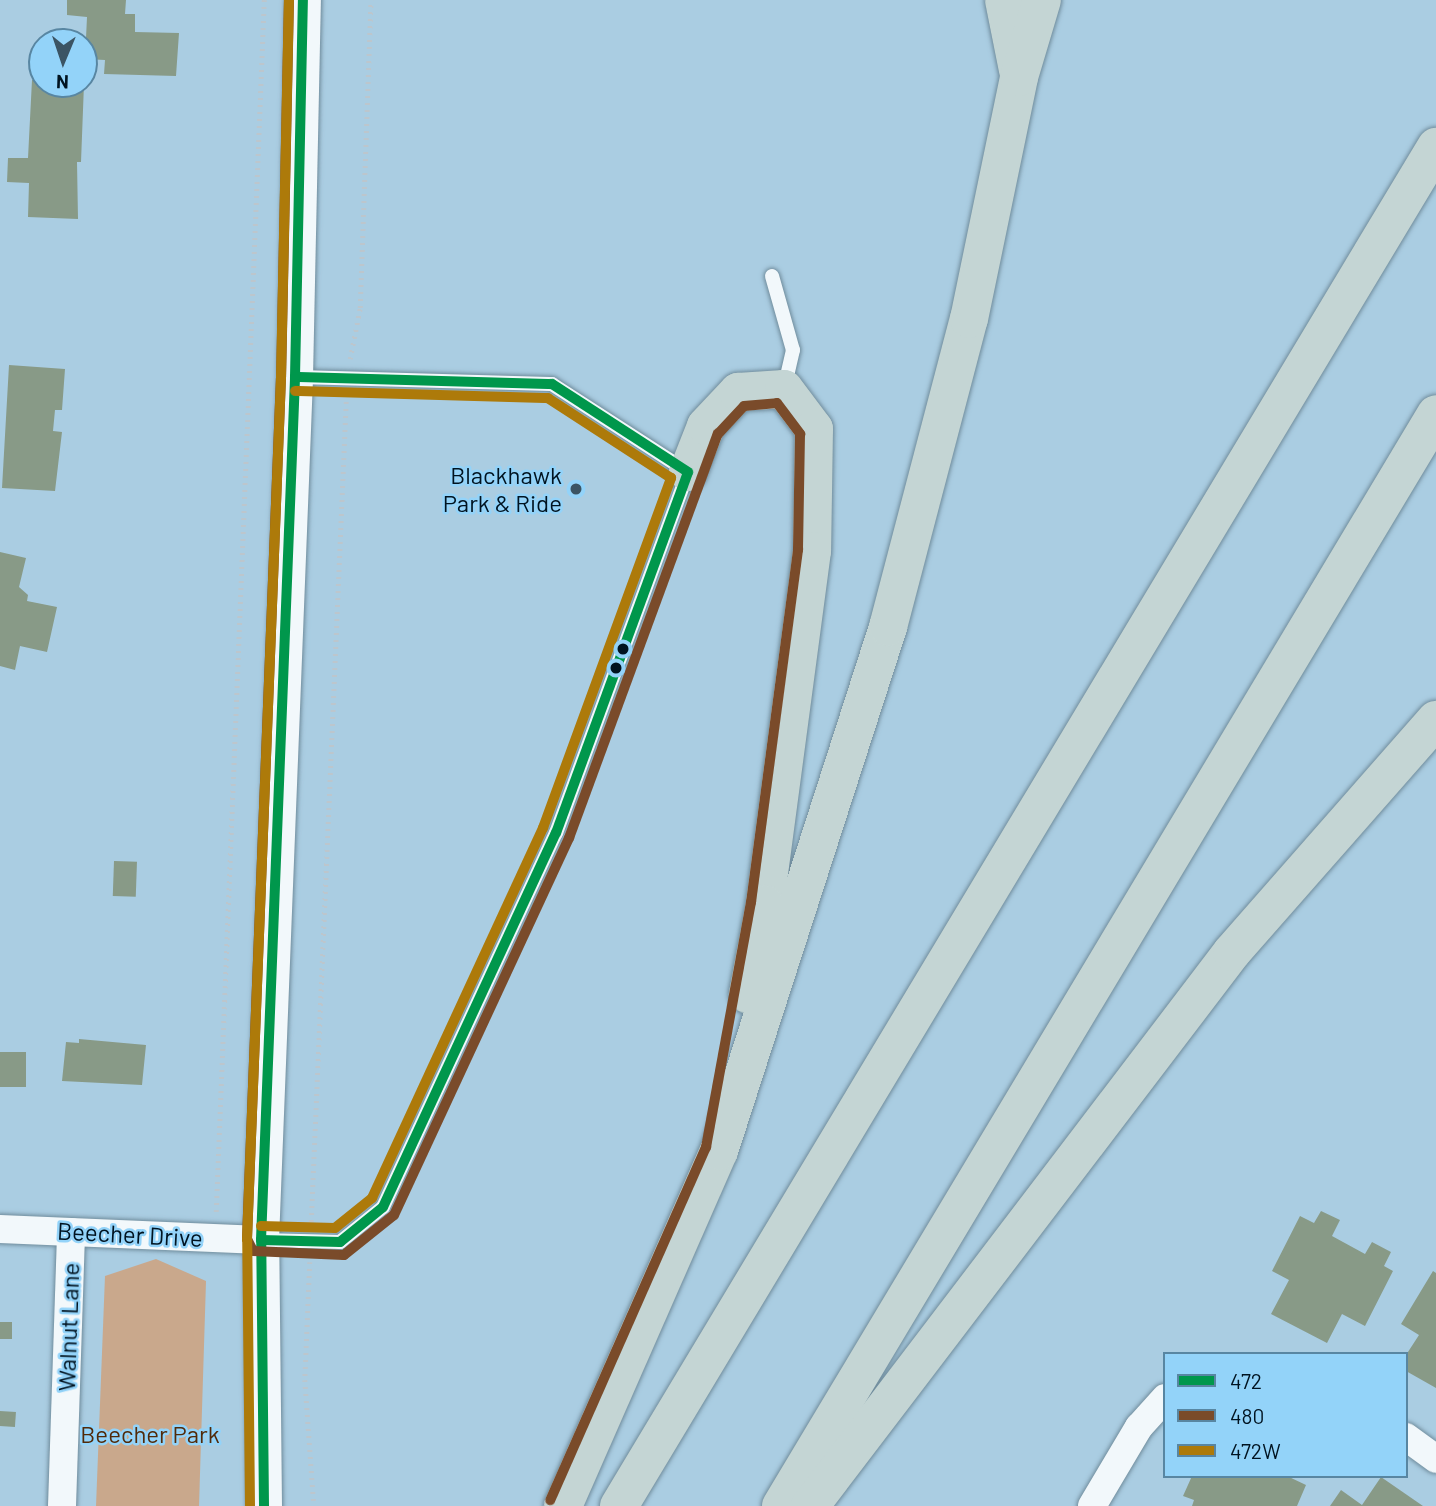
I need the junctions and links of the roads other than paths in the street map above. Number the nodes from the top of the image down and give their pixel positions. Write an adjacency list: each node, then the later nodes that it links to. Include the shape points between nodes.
1 (303, 0): 7 (street)
2 (1004, 0): 4 (highway)
3 (1042, 0): 4 (highway)
4 (1019, 76): 12 (highway, via 969,319 888,627)
5 (1436, 147): 22 (highway)
6 (772, 276): 8 (lane, via 793,350)
7 (295, 377): 10 (lane, via 552,384); 15 (street)
8 (784, 389): 10 (highway, via 738,392 706,426); 12 (highway, via 814,429 812,551 765,904)
9 (1436, 414): 23 (highway)
10 (688, 471): 15 (lane, via 556,833 383,1207 340,1242)
11 (1436, 720): 24 (highway, via 1232,952)
12 (719, 1152): 21 (highway)
13 (0, 1229): 14 (street, Beecher Drive)
14 (71, 1232): 15 (street, Beecher Drive); 19 (street, Walnut Lane)
15 (261, 1240): 20 (street)
16 (1163, 1400): 25 (street, via 1139,1427)
17 (1408, 1438): 18 (street)
18 (1436, 1459)
19 (62, 1506)
20 (264, 1506)
21 (563, 1506)
22 (619, 1506)
23 (781, 1506)
24 (810, 1506)
25 (1092, 1506)

